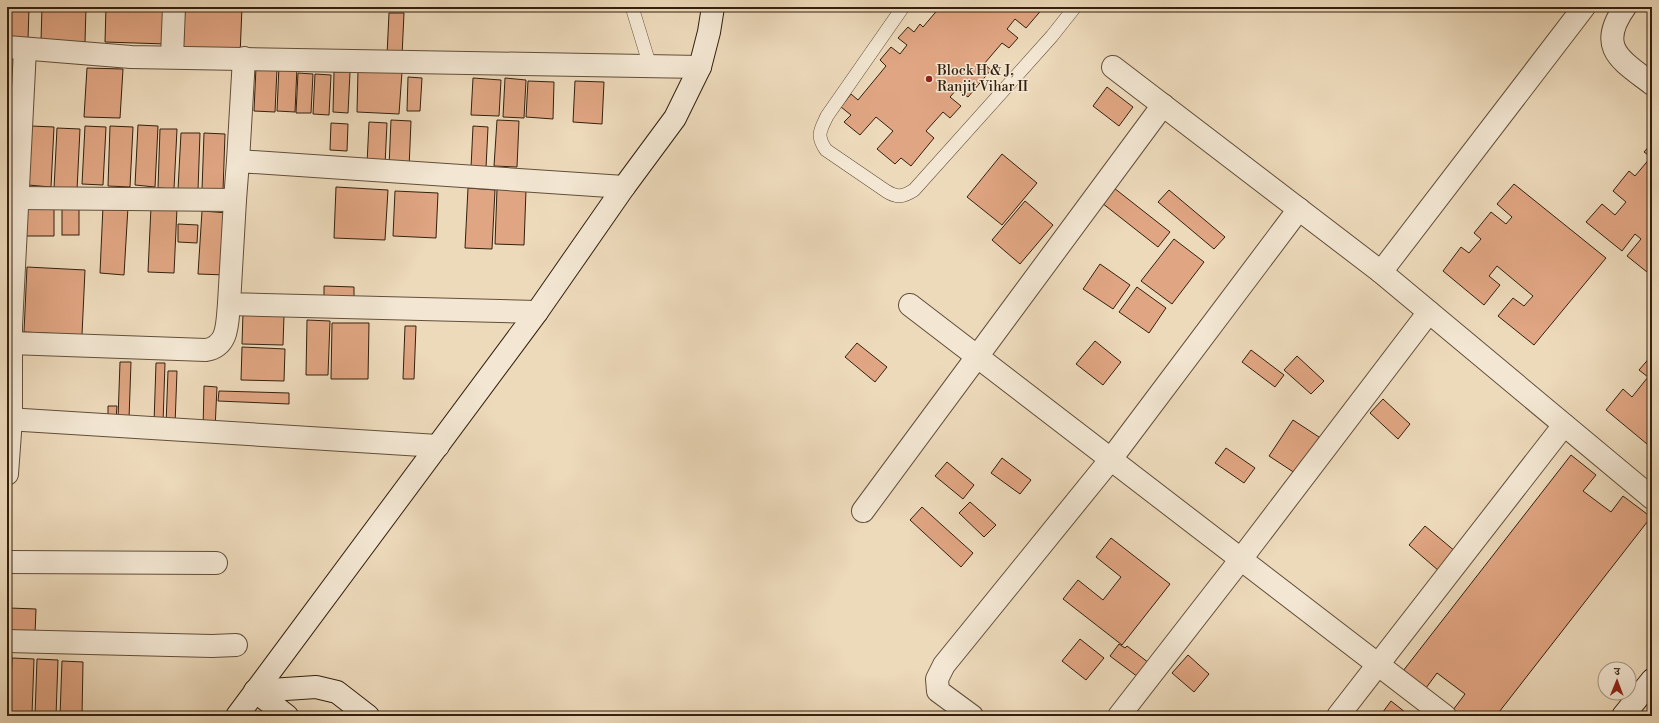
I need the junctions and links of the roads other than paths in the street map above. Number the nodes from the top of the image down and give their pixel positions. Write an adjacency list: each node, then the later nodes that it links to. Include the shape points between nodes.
1 (174, 7): 9 (street)
2 (632, 7): 11 (lane)
3 (713, 7): 12 (street)
4 (903, 7): 5 (lane, via 827,116 819,132 820,141 826,150 893,196 899,197 914,190)
5 (1075, 7)
6 (1584, 7): 22 (street)
7 (1625, 7): 14 (street, via 1612,33 1614,49 1620,59)
8 (16, 48): 9 (street, via 131,57); 18 (street)
9 (172, 57): 10 (street)
10 (244, 58): 11 (street); 16 (street)
11 (650, 66): 12 (street)
12 (700, 67): 17 (street, via 675,118)
13 (1113, 67): 15 (street)
14 (1652, 84)
15 (1163, 106): 20 (street); 28 (street)
16 (238, 161): 17 (street); 19 (street)
17 (624, 187): 25 (street)
18 (17, 198): 19 (street); 21 (street)
19 (235, 200): 23 (street)
20 (1299, 209): 22 (street); 32 (street)
21 (11, 235): 27 (street)
22 (1381, 272): 26 (street)
23 (230, 304): 25 (street); 27 (street, via 225,334 221,343 214,349)
24 (910, 305): 28 (street)
25 (538, 312): 31 (street)
26 (1429, 312): 30 (street); 36 (street)
27 (10, 343): 29 (street)
28 (977, 357): 32 (street); 35 (street)
29 (9, 419): 31 (street); 33 (street)
30 (1564, 425): 34 (street); 41 (street)
31 (438, 446): 43 (street)
32 (1111, 459): 36 (street); 47 (street, via 944,665 937,679 938,691)
33 (7, 474)
34 (1652, 498)
35 (863, 511)
36 (1241, 559): 41 (street); 48 (street)
37 (7, 562): 38 (street)
38 (216, 563)
39 (7, 641): 40 (street)
40 (236, 645)
41 (1378, 664): 49 (street); 50 (street)
42 (1652, 680): 51 (street)
43 (255, 691): 44 (street); 45 (street); 46 (street, via 316,686 337,692)
44 (237, 716)
45 (287, 716)
46 (368, 716)
47 (972, 716)
48 (1119, 716)
49 (1338, 716)
50 (1445, 716)
51 (1623, 716)

